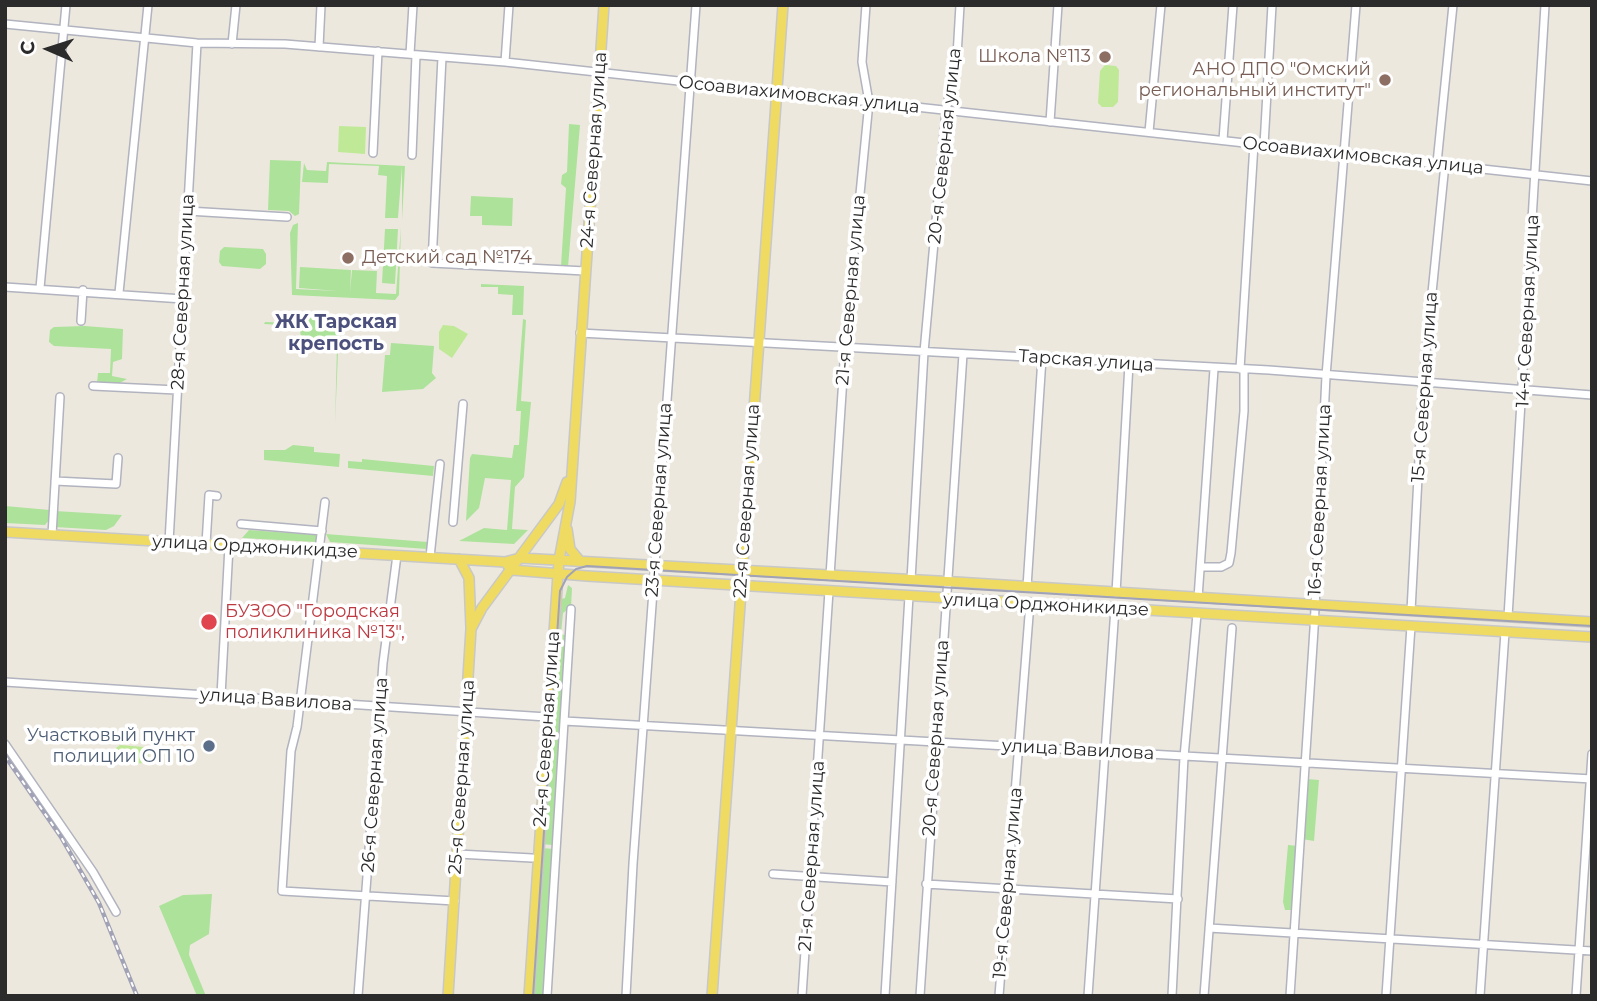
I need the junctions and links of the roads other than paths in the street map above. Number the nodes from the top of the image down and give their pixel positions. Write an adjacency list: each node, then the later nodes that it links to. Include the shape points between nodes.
1 (66, 5): 20 (street)
2 (148, 5): 21 (street)
3 (236, 5): 23 (street)
4 (321, 5): 24 (street)
5 (413, 5): 26 (street)
6 (509, 5): 28 (street)
7 (604, 5): 29 (main road, 24-я Северная улица)
8 (695, 5): 30 (street, 23-я Северная улица)
9 (783, 5): 31 (main road, 22-я Северная улица)
10 (866, 5): 32 (street, 21-я Северная улица, via 862,62)
11 (960, 5): 33 (street, 20-я Северная улица, via 957,56)
12 (1058, 5): 34 (street)
13 (1161, 5): 35 (street)
14 (1233, 5): 36 (street)
15 (1272, 5): 38 (street)
16 (1356, 5): 40 (street, 16-я Северная улица)
17 (1453, 5): 42 (street, 15-я Северная улица)
18 (1545, 5): 43 (street, 14-я Северная улица)
19 (5, 24): 20 (street, Осоавиахимовская улица)
20 (63, 29): 21 (street, Осоавиахимовская улица); 49 (street)
21 (145, 36): 22 (street, Осоавиахимовская улица); 51 (street)
22 (197, 43): 23 (street, Осоавиахимовская улица); 45 (street, 28-я Северная улица)
23 (232, 44): 24 (street, Осоавиахимовская улица)
24 (318, 47): 25 (street, Осоавиахимовская улица)
25 (378, 51): 26 (street, Осоавиахимовская улица); 39 (street)
26 (413, 54): 27 (street, Осоавиахимовская улица); 41 (street)
27 (442, 57): 28 (street, Осоавиахимовская улица); 47 (street, via 432,264)
28 (505, 62): 29 (street, Осоавиахимовская улица)
29 (599, 74): 30 (street, Осоавиахимовская улица); 47 (main road, 24-я Северная улица)
30 (690, 82): 31 (street, Осоавиахимовская улица); 55 (street, 23-я Северная улица)
31 (776, 92): 32 (street, Осоавиахимовская улица); 56 (main road, 22-я Северная улица)
32 (869, 102): 33 (street, Осоавиахимовская улица); 57 (street, 21-я Северная улица)
33 (946, 111): 34 (street, Осоавиахимовская улица); 58 (street, 20-я Северная улица)
34 (1050, 122): 35 (street, Осоавиахимовская улица)
35 (1149, 132): 36 (street, Осоавиахимовская улица)
36 (1223, 140): 37 (street, Осоавиахимовская улица)
37 (1254, 144): 38 (street, Осоавиахимовская улица); 63 (street)
38 (1264, 145): 40 (street, Осоавиахимовская улица)
39 (373, 153)
40 (1344, 153): 42 (street, Осоавиахимовская улица); 64 (street, 16-я Северная улица)
41 (412, 155)
42 (1441, 163): 43 (street, Осоавиахимовская улица); 65 (street, 15-я Северная улица)
43 (1535, 175): 44 (street, Осоавиахимовская улица); 68 (street, 14-я Северная улица)
44 (1592, 181)
45 (187, 211): 46 (street); 52 (street, 28-я Северная улица)
46 (288, 216)
47 (585, 271): 54 (main road, 24-я Северная улица)
48 (5, 286): 49 (street)
49 (40, 288): 50 (street)
50 (83, 290): 51 (street); 53 (street)
51 (119, 293): 52 (street)
52 (183, 299): 67 (street, 28-я Северная улица)
53 (81, 321)
54 (580, 333): 55 (street, Тарская улица); 73 (main road, 24-я Северная улица)
55 (670, 338): 56 (street, Тарская улица); 95 (street, 23-я Северная улица)
56 (759, 340): 57 (street, Тарская улица); 98 (main road, 22-я Северная улица)
57 (845, 347): 58 (street, Тарская улица); 100 (street, 21-я Северная улица)
58 (924, 352): 59 (street, Тарская улица); 102 (street, 20-я Северная улица)
59 (963, 354): 60 (street, Тарская улица); 103 (street, 20-я Северная улица)
60 (1042, 358): 61 (street, Тарская улица); 105 (street)
61 (1129, 364): 62 (street, Тарская улица); 107 (street)
62 (1214, 369): 63 (street, Тарская улица); 96 (street)
63 (1242, 370): 64 (street, Тарская улица); 96 (street, via 1244,411 1231,553 1221,568)
64 (1326, 376): 65 (street, Тарская улица); 112 (street, 16-я Северная улица)
65 (1423, 382): 68 (street, Тарская улица); 115 (street, 15-я Северная улица)
66 (93, 386): 67 (street)
67 (177, 390): 84 (street, 28-я Северная улица)
68 (1523, 390): 69 (street, Тарская улица); 117 (street, 14-я Северная улица)
69 (1592, 395)
70 (60, 397): 75 (street)
71 (463, 404): 78 (street)
72 (118, 458): 75 (street, via 116,484)
73 (571, 463): 80 (main road, 24-я Северная улица); 90 (main road, 24-я Северная улица, via 562,498)
74 (440, 464): 89 (street)
75 (55, 481): 83 (street)
76 (217, 496): 85 (street, via 209,495)
77 (325, 502): 81 (street)
78 (453, 522)
79 (241, 524): 81 (street)
80 (566, 524): 92 (main road, 24-я Северная улица); 93 (main road, via 570,549)
81 (323, 531): 87 (street)
82 (5, 532): 83 (main road, улица Орджоникидзе)
83 (52, 535): 84 (main road, улица Орджоникидзе)
84 (169, 542): 85 (main road, улица Орджоникидзе)
85 (206, 544): 86 (main road, улица Орджоникидзе)
86 (229, 545): 87 (main road, улица Орджоникидзе); 126 (street)
87 (319, 551): 88 (main road, улица Орджоникидзе); 127 (street)
88 (397, 555): 89 (main road, улица Орджоникидзе); 128 (street, 26-я Северная улица)
89 (430, 557): 91 (main road, улица Орджоникидзе)
90 (520, 558): 92 (main road, улица Орджоникидзе); 94 (main road, улица Орджоникидзе); 97 (main road, 24-я Северная улица)
91 (459, 559): 94 (main road, улица Орджоникидзе); 122 (main road, via 469,578)
92 (559, 560): 93 (main road, улица Орджоникидзе); 99 (main road, 24-я Северная улица)
93 (580, 561): 95 (main road, улица Орджоникидзе)
94 (505, 562): 97 (main road)
95 (654, 565): 98 (main road, улица Орджоникидзе); 101 (street, 23-я Северная улица)
96 (1201, 567): 109 (street)
97 (512, 570): 99 (main road, улица Орджоникидзе); 122 (main road, 25-я Северная улица)
98 (742, 570): 100 (main road, улица Орджоникидзе); 104 (main road, 22-я Северная улица)
99 (558, 573): 101 (main road, улица Орджоникидзе); 130 (main road, 24-я Северная улица)
100 (830, 576): 102 (main road, улица Орджоникидзе)
101 (653, 580): 104 (main road, улица Орджоникидзе); 132 (street, 23-я Северная улица)
102 (911, 580): 103 (main road, улица Орджоникидзе)
103 (947, 582): 105 (main road, улица Орджоникидзе); 110 (street, 20-я Северная улица)
104 (741, 585): 106 (main road, улица Орджоникидзе); 133 (main road, 22-я Северная улица)
105 (1027, 587): 107 (main road, улица Орджоникидзе)
106 (829, 591): 108 (main road, улица Орджоникидзе); 134 (street, 21-я Северная улица)
107 (1116, 593): 109 (main road, улица Орджоникидзе)
108 (909, 597): 110 (main road, улица Орджоникидзе); 135 (street, 20-я Северная улица)
109 (1198, 598): 112 (main road, улица Орджоникидзе)
110 (945, 599): 111 (main road, улица Орджоникидзе); 136 (street, 20-я Северная улица)
111 (1030, 603): 113 (main road, улица Орджоникидзе); 138 (street, 19-я Северная улица)
112 (1315, 604): 115 (main road, улица Орджоникидзе); 118 (street, 16-я Северная улица)
113 (1115, 608): 116 (main road, улица Орджоникидзе); 139 (street)
114 (571, 609): 131 (street, 24-я Северная улица)
115 (1411, 611): 117 (main road, улица Орджоникидзе)
116 (1197, 614): 118 (main road, улица Орджоникидзе); 141 (street)
117 (1508, 617): 119 (main road, улица Орджоникидзе)
118 (1315, 622): 120 (main road, улица Орджоникидзе); 143 (street, 16-я Северная улица)
119 (1592, 622)
120 (1411, 626): 123 (main road, улица Орджоникидзе); 144 (street)
121 (1231, 628): 142 (street)
122 (471, 629): 129 (main road, 25-я Северная улица)
123 (1505, 632): 124 (main road, улица Орджоникидзе); 145 (street)
124 (1592, 637)
125 (5, 682): 126 (street, улица Вавилова)
126 (221, 696): 127 (street, улица Вавилова)
127 (299, 701): 128 (street, улица Вавилова); 155 (street, via 291,751 282,891)
128 (380, 706): 129 (street, улица Вавилова); 155 (street, 26-я Северная улица)
129 (466, 712): 130 (street, улица Вавилова); 147 (main road, 25-я Северная улица)
130 (548, 717): 167 (main road, 24-я Северная улица)
131 (564, 721): 132 (street, улица Вавилова); 168 (street, 24-я Северная улица)
132 (643, 725): 133 (street, улица Вавилова); 169 (street, 23-я Северная улица)
133 (731, 730): 134 (street, улица Вавилова); 170 (main road, 22-я Северная улица)
134 (821, 734): 135 (street, улица Вавилова); 150 (street, 21-я Северная улица)
135 (900, 740): 136 (street, улица Вавилова); 151 (street, 20-я Северная улица)
136 (936, 741): 138 (street, улица Вавилова); 152 (street, 20-я Северная улица)
137 (5, 744): 158 (street)
138 (1018, 747): 139 (street, улица Вавилова); 153 (street, 19-я Северная улица)
139 (1103, 752): 141 (street, улица Вавилова); 154 (street)
140 (1592, 754): 146 (street)
141 (1184, 757): 142 (street, улица Вавилова); 156 (street)
142 (1220, 760): 143 (street, улица Вавилова); 159 (street)
143 (1304, 765): 144 (street, улица Вавилова); 160 (street, 16-я Северная улица)
144 (1402, 770): 145 (street, улица Вавилова); 161 (street)
145 (1495, 775): 146 (street, улица Вавилова); 162 (street)
146 (1591, 779): 163 (street)
147 (458, 854): 148 (street); 157 (main road, 25-я Северная улица)
148 (531, 858)
149 (773, 874): 150 (street)
150 (810, 876): 151 (street); 171 (street, 21-я Северная улица)
151 (892, 882): 172 (street, 20-я Северная улица)
152 (926, 884): 153 (street); 173 (street, 20-я Северная улица)
153 (1008, 890): 154 (street); 174 (street, 19-я Северная улица)
154 (1094, 895): 156 (street); 175 (street)
155 (366, 896): 157 (street); 165 (street, 26-я Северная улица)
156 (1178, 900): 176 (street)
157 (455, 901): 166 (main road, 25-я Северная улица)
158 (116, 912)
159 (1209, 928): 160 (street); 177 (street)
160 (1294, 934): 161 (street); 178 (street, 16-я Северная улица)
161 (1391, 937): 162 (street); 179 (street)
162 (1484, 944): 163 (street); 180 (street)
163 (1579, 950): 164 (street); 181 (street)
164 (1592, 951)
165 (358, 996)
166 (448, 996)
167 (529, 996)
168 (547, 996)
169 (626, 996)
170 (712, 996)
171 (803, 996)
172 (885, 996)
173 (920, 996)
174 (999, 996)
175 (1088, 996)
176 (1172, 996)
177 (1204, 996)
178 (1290, 996)
179 (1386, 996)
180 (1480, 996)
181 (1576, 996)

